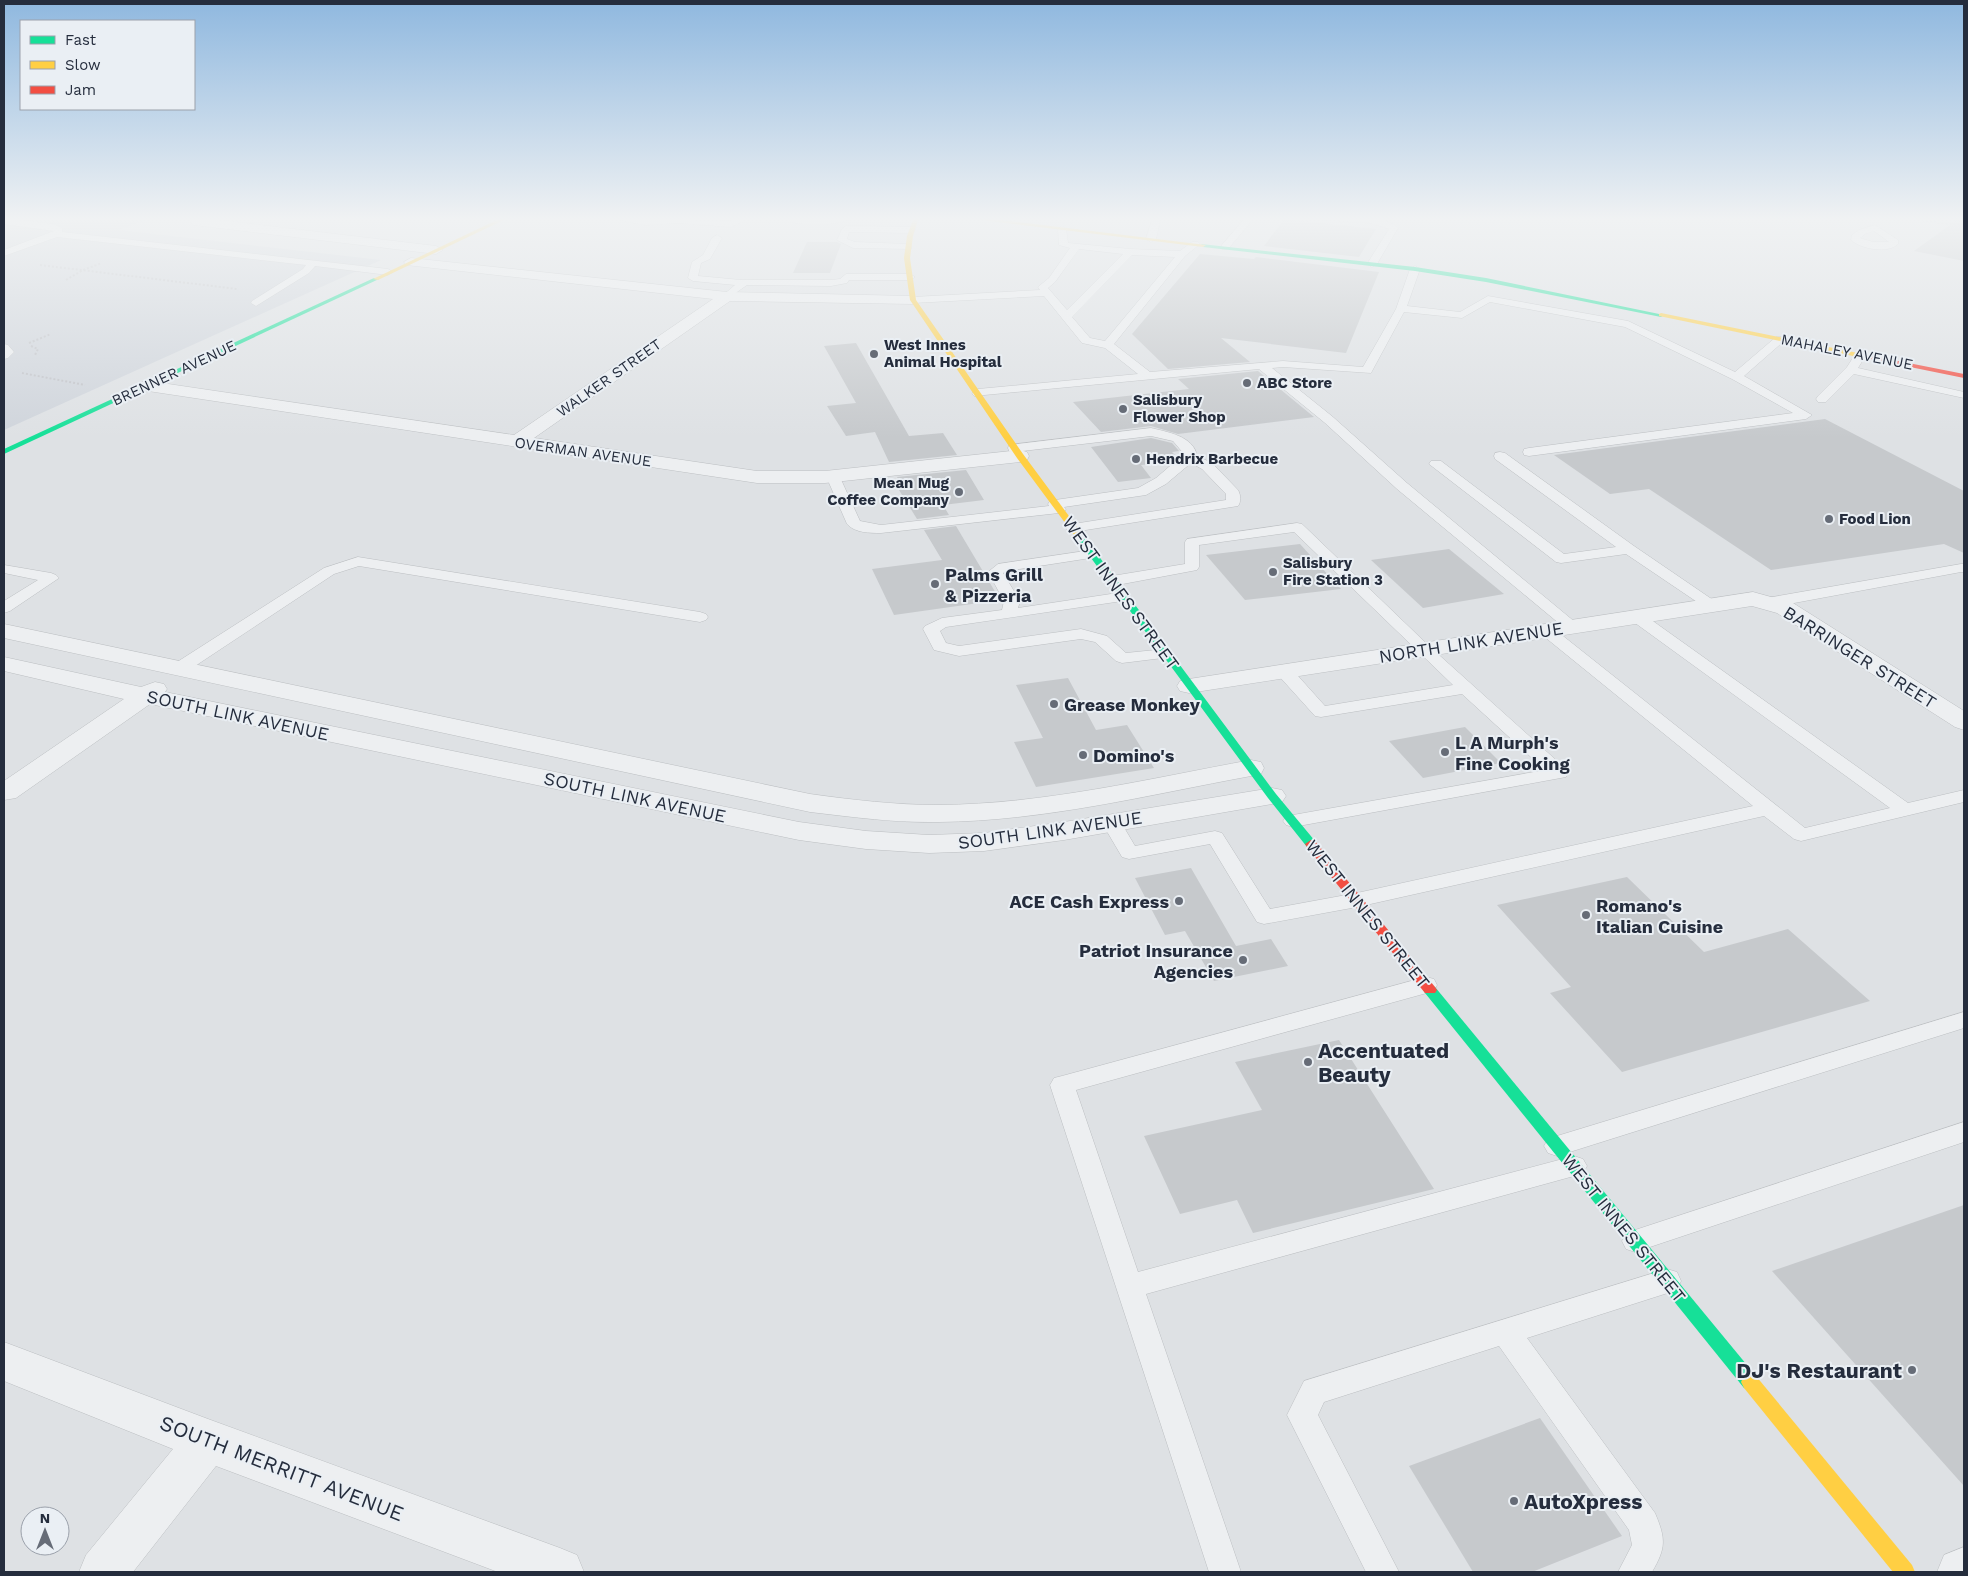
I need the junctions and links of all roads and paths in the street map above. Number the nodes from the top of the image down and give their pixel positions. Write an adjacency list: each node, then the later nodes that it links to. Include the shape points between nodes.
1 (252, 291): 11 (path)
2 (276, 291): 11 (lane)
3 (349, 291): 32 (street, BRENNER AVENUE)
4 (675, 291): 13 (street)
5 (734, 291): 13 (lane)
6 (912, 291): 14 (street, WEST INNES STREET)
7 (1092, 291): 17 (lane)
8 (1152, 291): 20 (lane)
9 (1407, 291): 16 (lane)
10 (1543, 291): 18 (street, MAHALEY AVENUE)
11 (272, 293): 15 (lane)
12 (1047, 293): 14 (lane); 17 (lane)
13 (726, 296): 14 (street); 36 (street, WALKER STREET)
14 (913, 300): 33 (street, WEST INNES STREET)
15 (256, 303)
16 (1401, 308): 25 (lane, via 1367,371 1284,364); 29 (lane, via 1462,315 1488,298 1628,324)
17 (1067, 316): 20 (lane, via 1086,340)
18 (1780, 339): 22 (street, MAHALEY AVENUE); 29 (lane)
19 (26, 344): 24 (path, via 38,348)
20 (1108, 345): 28 (lane)
21 (4, 347): 23 (lane, via 8,352)
22 (1860, 355): 26 (lane); 30 (street, MAHALEY AVENUE)
23 (4, 356)
24 (34, 358)
25 (1262, 366): 28 (lane); 58 (lane)
26 (1852, 368): 34 (lane); 35 (lane)
27 (24, 369): 31 (path, via 18,372)
28 (1148, 376): 33 (lane)
29 (1736, 376): 39 (lane, via 1806,415)
30 (1964, 376)
31 (88, 386)
32 (148, 386): 36 (street, OVERMAN AVENUE); 37 (street, BRENNER AVENUE)
33 (978, 393): 38 (street, WEST INNES STREET)
34 (1964, 395)
35 (1822, 399)
36 (516, 442): 43 (street, OVERMAN AVENUE, via 757,477)
37 (4, 452)
38 (1017, 452): 41 (lane, via 1151,432 1177,438 1187,447); 43 (street, OVERMAN AVENUE); 44 (street, WEST INNES STREET)
39 (1529, 452)
40 (1500, 456): 46 (lane)
41 (1190, 458): 44 (lane, via 1161,481 1140,492); 45 (lane, via 1207,466 1233,494 1233,503)
42 (1436, 464): 46 (lane, via 1561,559)
43 (833, 476): 44 (lane, via 854,524 865,528 881,530)
44 (1057, 507): 45 (street, WEST INNES STREET)
45 (1072, 528): 47 (street, WEST INNES STREET)
46 (1629, 549): 53 (lane)
47 (1092, 554): 50 (street, WEST INNES STREET); 55 (lane, via 1004,567 995,572 1012,601)
48 (1961, 568): 52 (lane)
49 (4, 569): 54 (lane, via 51,578)
50 (1112, 581): 51 (street, WEST INNES STREET); 61 (lane, via 1192,567 1192,542 1297,527)
51 (1124, 597): 55 (lane); 62 (street, WEST INNES STREET)
52 (1760, 601): 53 (street, NORTH LINK AVENUE); 69 (street, BARRINGER STREET, via 1785,608)
53 (1711, 605): 57 (street, NORTH LINK AVENUE)
54 (4, 608)
55 (1009, 614): 62 (lane, via 942,623 930,629 940,647 959,651 1081,634 1101,639 1122,658)
56 (700, 617): 64 (lane, via 358,561 329,571)
57 (1637, 617): 58 (street, NORTH LINK AVENUE); 75 (lane)
58 (1573, 627): 60 (street, NORTH LINK AVENUE)
59 (4, 631): 64 (street, SOUTH LINK AVENUE)
60 (1547, 631): 61 (street, NORTH LINK AVENUE); 74 (lane)
61 (1423, 649): 65 (street, NORTH LINK AVENUE); 67 (lane)
62 (1165, 654): 66 (street, WEST INNES STREET)
63 (4, 664): 68 (street, SOUTH LINK AVENUE)
64 (183, 668): 68 (street); 70 (street, SOUTH LINK AVENUE, via 810,802 885,812 957,814 1053,805)
65 (1284, 671): 66 (street, NORTH LINK AVENUE); 67 (lane, via 1321,712)
66 (1189, 686): 70 (street, WEST INNES STREET)
67 (1467, 688): 76 (lane, via 1559,773)
68 (146, 696): 71 (street); 77 (street, SOUTH LINK AVENUE, via 799,831 866,840 929,844 984,842)
69 (1964, 722)
70 (1251, 768): 72 (street, WEST INNES STREET)
71 (6, 792)
72 (1272, 796): 76 (street, WEST INNES STREET); 77 (street, SOUTH LINK AVENUE)
73 (1964, 796): 75 (lane)
74 (1768, 809): 75 (lane, via 1801,835); 78 (lane)
75 (1905, 810)
76 (1293, 822): 78 (street, WEST INNES STREET)
77 (1112, 823): 78 (lane, via 1130,853 1215,837 1264,917)
78 (1357, 900): 79 (street, WEST INNES STREET)
79 (1426, 985): 82 (street, WEST INNES STREET); 85 (lane, via 1062,1085)
80 (1964, 1020): 82 (lane)
81 (1964, 1132): 83 (lane)
82 (1565, 1156): 83 (street, WEST INNES STREET); 85 (lane)
83 (1635, 1241): 84 (street, WEST INNES STREET)
84 (1667, 1281): 86 (lane); 95 (street, WEST INNES STREET)
85 (1130, 1286): 92 (lane)
86 (1505, 1331): 93 (lane, via 1314,1391 1302,1415); 94 (lane, via 1644,1524 1648,1548)
87 (4, 1361): 88 (street, SOUTH MERRITT AVENUE)
88 (208, 1441): 90 (street); 91 (street, SOUTH MERRITT AVENUE)
89 (1964, 1571): 96 (street)
90 (103, 1572)
91 (560, 1572)
92 (1225, 1572)
93 (1383, 1572)
94 (1634, 1572)
95 (1904, 1572)
96 (1961, 1572)

